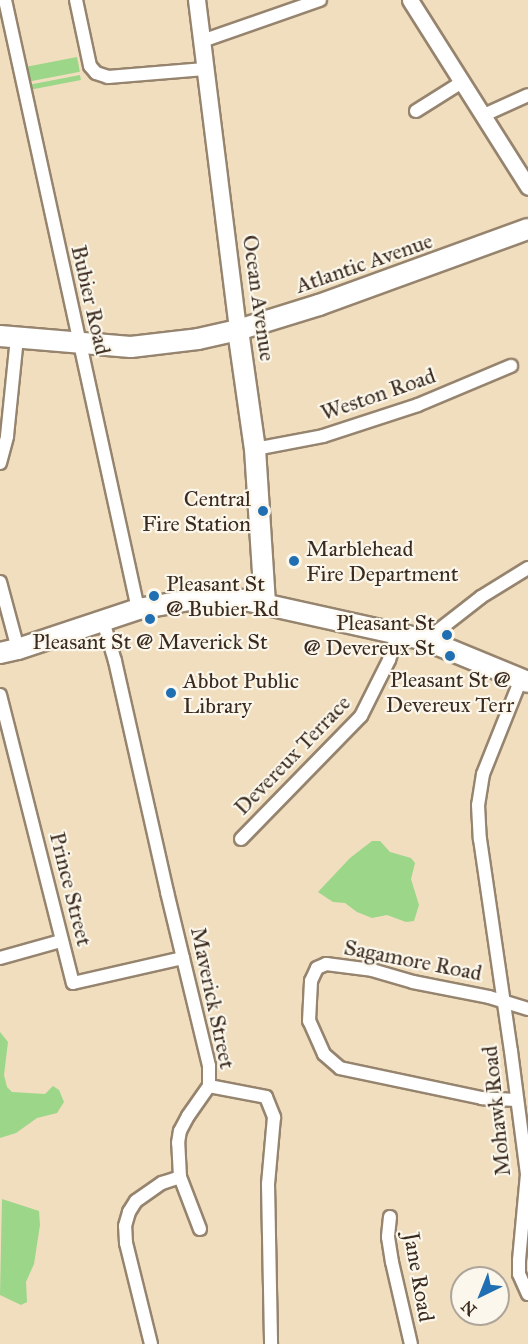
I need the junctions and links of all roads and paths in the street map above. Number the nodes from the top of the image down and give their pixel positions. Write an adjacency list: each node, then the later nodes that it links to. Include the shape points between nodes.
1 (5, 0): 16 (street, Bubier Road)
2 (76, 0): 7 (street, via 90,66 96,73 108,76)
3 (197, 0): 6 (main road, Ocean Avenue)
4 (320, 0): 6 (street)
5 (410, 0): 8 (street)
6 (202, 41): 7 (main road, Ocean Avenue)
7 (205, 69): 14 (main road, Ocean Avenue)
8 (462, 82): 10 (street); 11 (street)
9 (528, 95): 11 (street)
10 (416, 111)
11 (484, 115): 12 (street)
12 (528, 187)
13 (528, 229): 14 (main road, Atlantic Avenue)
14 (238, 330): 16 (main road, Atlantic Avenue, via 131,347); 18 (main road, Ocean Avenue)
15 (9, 337): 16 (main road, Atlantic Avenue); 19 (street, via 8,435)
16 (79, 343): 23 (street, Bubier Road)
17 (511, 366): 18 (street, Weston Road, via 418,405 323,436)
18 (255, 449): 22 (main road, Ocean Avenue)
19 (0, 463)
20 (528, 568): 26 (street, via 481,597)
21 (0, 582): 27 (street)
22 (265, 603): 23 (main road, via 201,598); 25 (main road)
23 (138, 609): 24 (main road)
24 (103, 621): 27 (main road); 33 (street, Maverick Street)
25 (398, 633): 26 (main road); 30 (street, Devereux Terrace, via 361,716)
26 (426, 640): 28 (main road)
27 (9, 651)
28 (524, 680): 34 (street, Mohawk Road, via 483,774 478,805)
29 (0, 695): 31 (street, Prince Street)
30 (241, 839)
31 (61, 941): 32 (street); 33 (street, Prince Street, via 73,983)
32 (0, 958)
33 (183, 958): 36 (street, Maverick Street, via 209,1066)
34 (504, 1001): 35 (street); 37 (street, Mohawk Road); 37 (street, Sagamore Road, via 372,970 326,964 317,968 311,981 309,1021 324,1054 340,1068 482,1098)
35 (528, 1009)
36 (209, 1086): 38 (street, via 180,1131); 43 (street, Maverick Street, via 266,1097 274,1117 268,1184)
37 (516, 1100): 41 (street, Mohawk Road, via 526,1174 519,1274)
38 (180, 1177): 40 (street); 42 (street, via 162,1183 136,1201 125,1226)
39 (390, 1217): 44 (street, Jane Road, via 392,1262)
40 (200, 1229)
41 (528, 1294)
42 (151, 1344)
43 (271, 1344)
44 (411, 1344)

